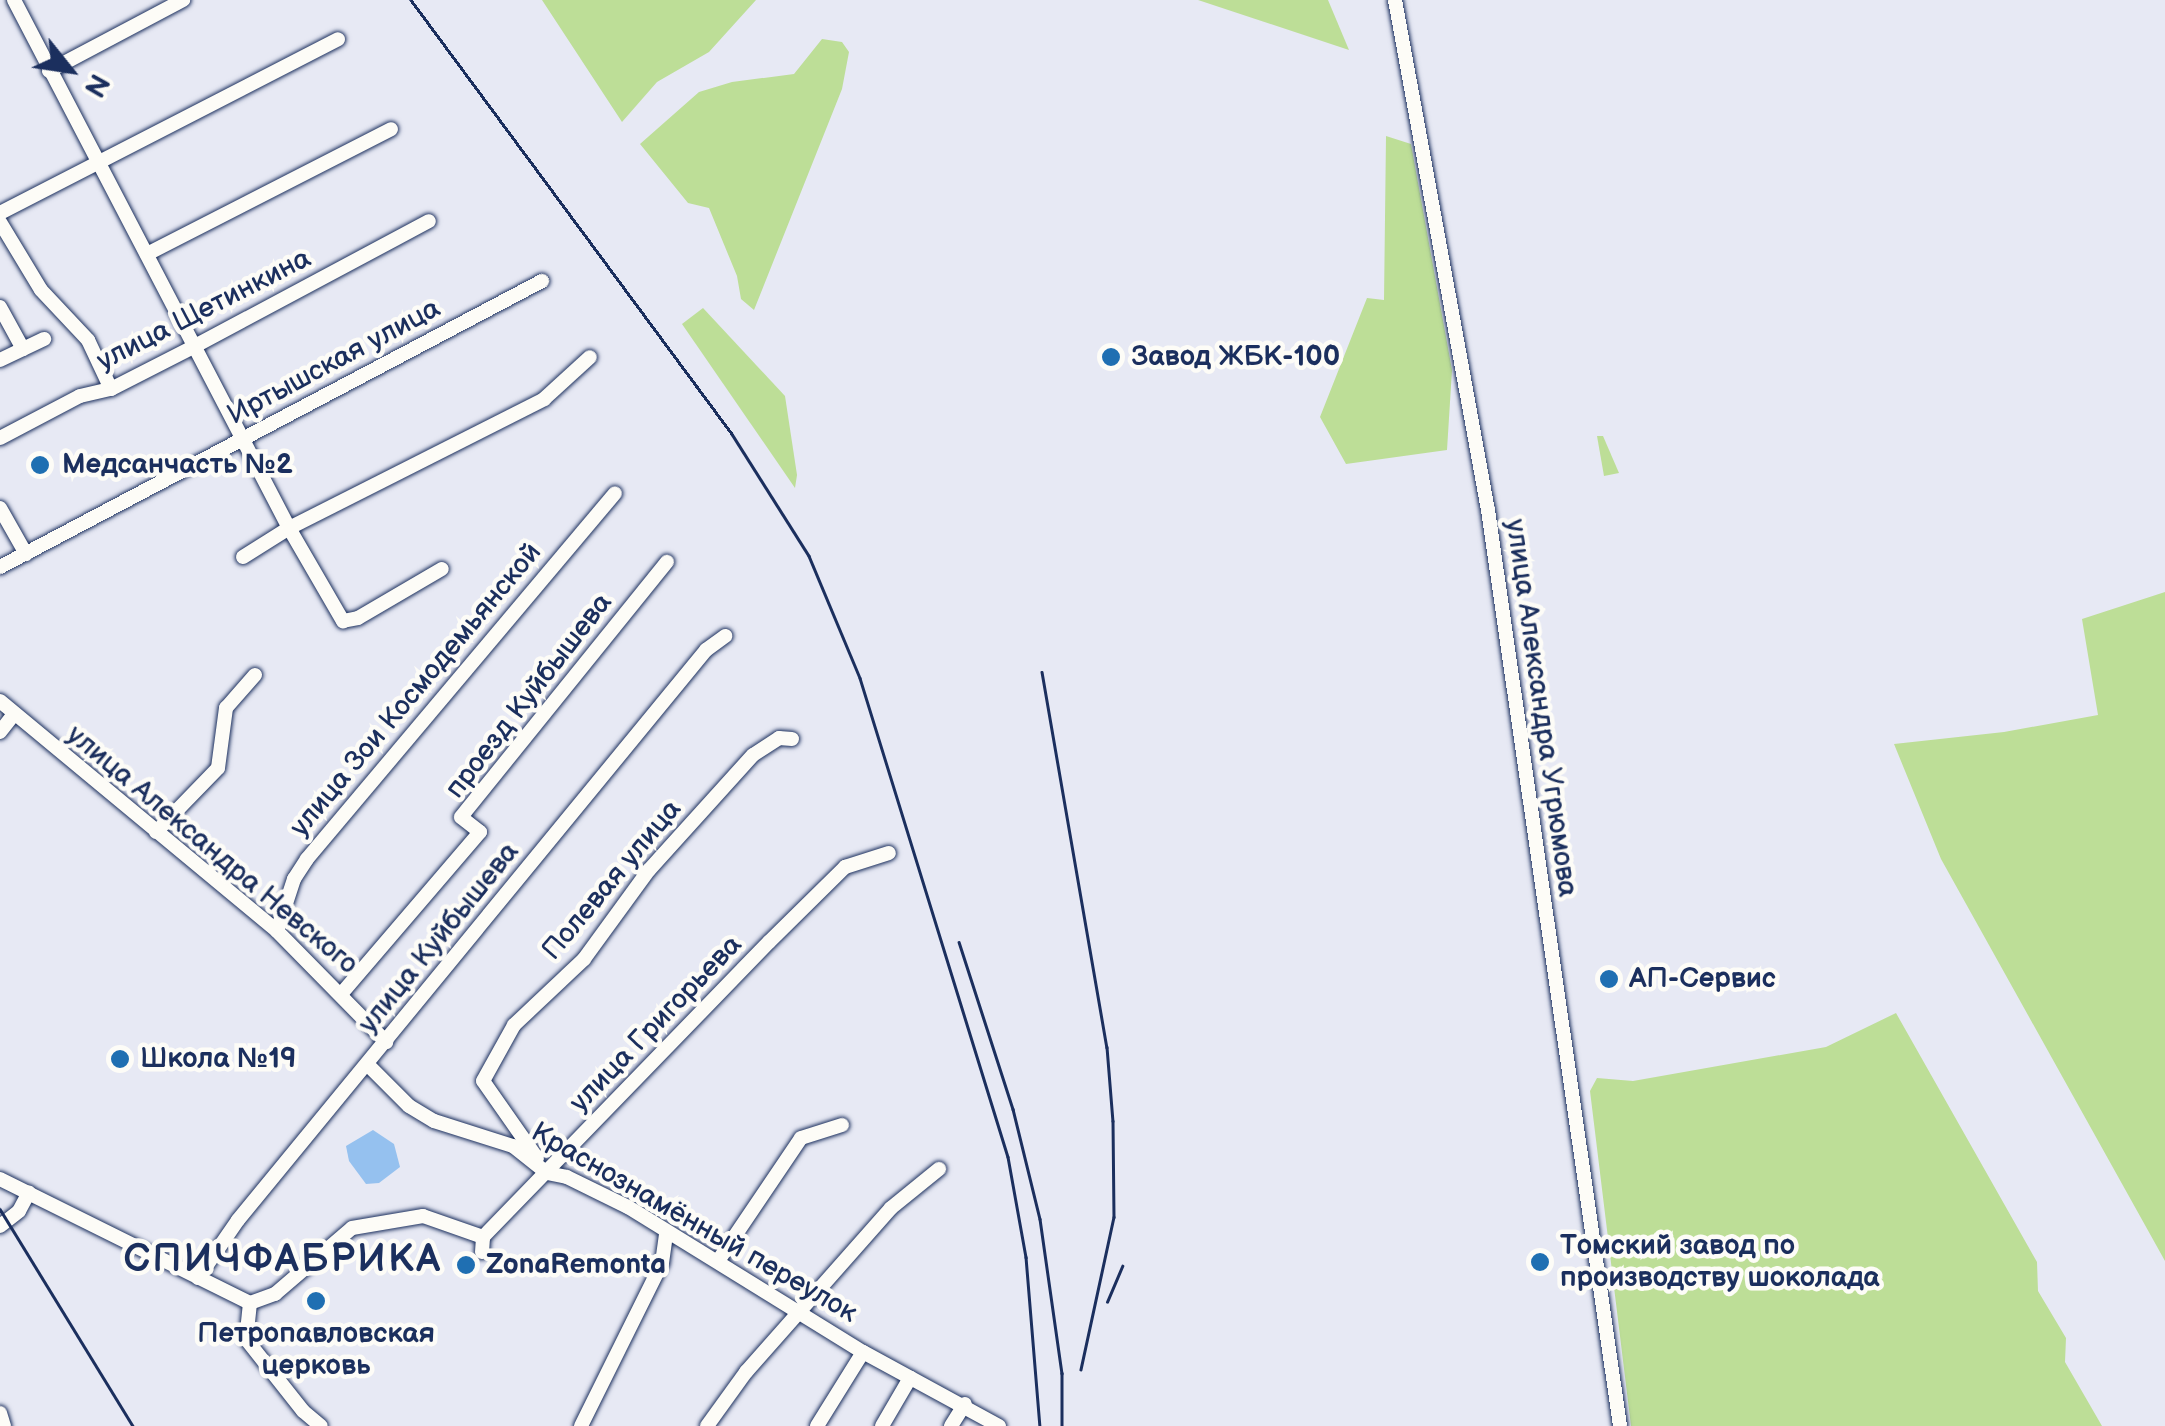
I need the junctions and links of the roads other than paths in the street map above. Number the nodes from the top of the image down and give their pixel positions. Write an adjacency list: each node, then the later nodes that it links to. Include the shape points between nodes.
1 (14, 0): 5 (street)
2 (184, 0): 5 (street)
3 (1395, 0): 65 (street, улица Александра Угрюмова, via 1488,510)
4 (338, 39): 7 (street)
5 (49, 71): 7 (street)
6 (391, 128): 11 (street)
7 (100, 164): 8 (street); 11 (street)
8 (0, 213)
9 (429, 221): 15 (street, улица Щетинкина)
10 (0, 222): 19 (street, via 41,290 88,340)
11 (147, 254): 15 (street)
12 (537, 283): 21 (street, Иртышская улица)
13 (0, 307): 16 (street)
14 (44, 340): 16 (street)
15 (195, 346): 19 (street, улица Щетинкина); 21 (street)
16 (23, 350): 18 (street)
17 (590, 357): 24 (street, via 544,399)
18 (0, 360)
19 (111, 389): 20 (street, улица Щетинкина, via 80,396)
20 (0, 438)
21 (244, 439): 24 (street); 25 (street, Иртышская улица)
22 (614, 493): 38 (street, улица Зои Космодемьянской, via 307,859)
23 (0, 508): 25 (street)
24 (290, 528): 26 (street); 29 (street, via 343,621)
25 (26, 554): 28 (street, Иртышская улица)
26 (243, 557)
27 (667, 562): 39 (street, проезд Куйбышева, via 461,817 480,832)
28 (0, 567)
29 (442, 570)
30 (725, 636): 40 (street, улица Куйбышева, via 706,650)
31 (254, 674): 36 (street, via 226,708 218,768)
32 (0, 701): 33 (street, улица Александра Невского)
33 (14, 714): 34 (street); 36 (street, улица Александра Невского)
34 (0, 732)
35 (792, 739): 44 (street, Полевая улица, via 779,738 753,755 649,870 584,960 514,1025 493,1059 483,1081)
36 (156, 832): 38 (street, улица Александра Невского)
37 (888, 852): 44 (street, улица Григорьева, via 844,867)
38 (277, 931): 39 (street, улица Александра Невского)
39 (342, 992): 40 (street, улица Александра Невского)
40 (386, 1042): 41 (street, улица Куйбышева)
41 (367, 1064): 44 (street, Краснознамённый переулок, via 409,1106 434,1121 513,1146); 50 (street, улица Куйбышева)
42 (842, 1124): 49 (street, via 801,1138)
43 (939, 1168): 52 (street, via 892,1208)
44 (548, 1173): 48 (street, Краснознамённый переулок, via 628,1207); 51 (street, улица Григорьева, via 482,1245 423,1216 352,1228 275,1294)
45 (0, 1179): 46 (street)
46 (29, 1192): 47 (street); 50 (street)
47 (0, 1226)
48 (666, 1233): 49 (street, Краснознамённый переулок); 59 (street, via 662,1263)
49 (718, 1261): 52 (street, Краснознамённый переулок)
50 (198, 1278): 51 (street)
51 (250, 1302): 58 (street, via 246,1339)
52 (800, 1312): 53 (street, Краснознамённый переулок); 60 (street)
53 (863, 1352): 54 (street, Краснознамённый переулок); 61 (street)
54 (910, 1378): 55 (street, Краснознамённый переулок); 62 (street)
55 (965, 1404): 63 (street); 64 (street, Краснознамённый переулок)
56 (0, 1413): 57 (street)
57 (4, 1426)
58 (320, 1426)
59 (581, 1426)
60 (707, 1426)
61 (817, 1426)
62 (882, 1426)
63 (951, 1426)
64 (1000, 1426)
65 (1620, 1426)

